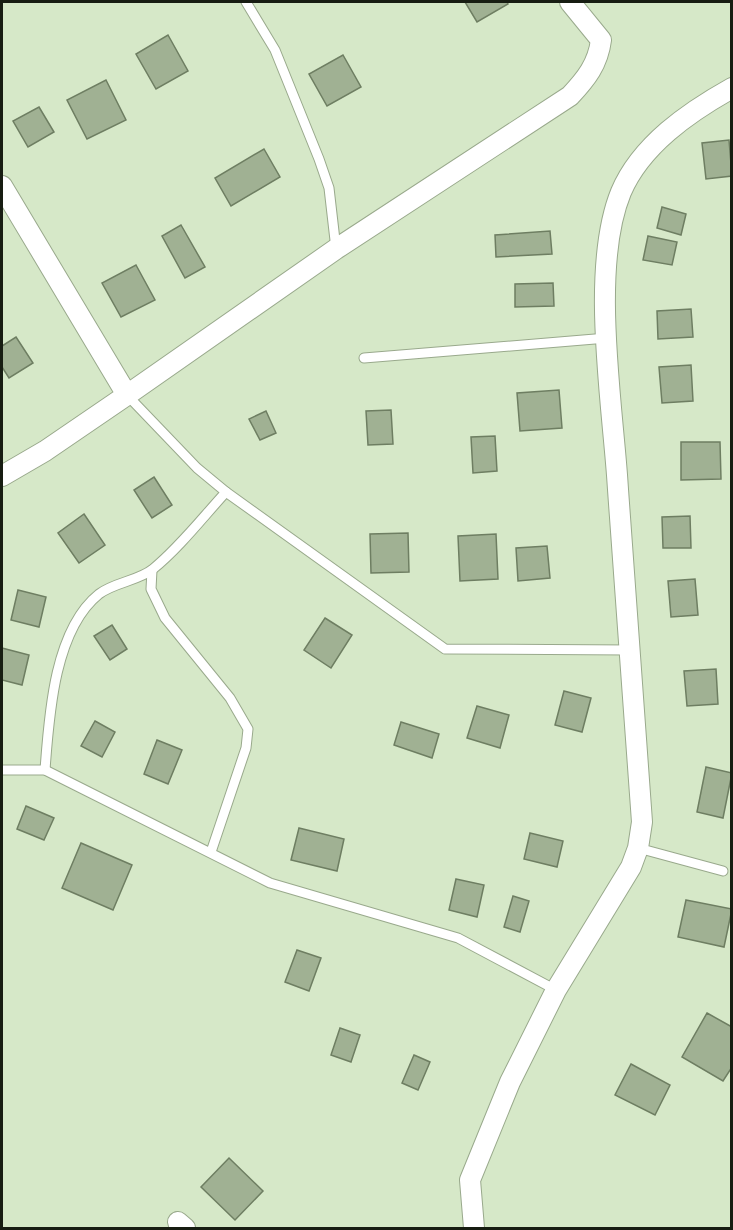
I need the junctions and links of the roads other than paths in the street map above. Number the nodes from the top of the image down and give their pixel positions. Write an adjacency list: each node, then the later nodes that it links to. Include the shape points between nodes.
1 (246, 2): 5 (lane, via 275,50 319,159 329,188)
2 (570, 2): 5 (street, via 601,40 599,56 570,96)
3 (732, 88): 6 (street, via 689,112 641,160 623,189 607,242)
4 (2, 186): 8 (street)
5 (336, 249): 8 (street)
6 (607, 338): 7 (lane); 12 (street)
7 (364, 358)
8 (127, 395): 9 (street); 10 (lane, via 197,468)
9 (2, 476)
10 (226, 492): 11 (lane); 12 (lane, via 445,649)
11 (152, 570): 14 (lane, via 103,592 87,604 64,646 48,718); 16 (lane, via 151,590 165,618 231,698 248,729 246,748)
12 (630, 650): 15 (street, via 642,822)
13 (2, 770): 14 (lane)
14 (45, 770): 16 (lane)
15 (638, 848): 17 (lane); 18 (street, via 631,867)
16 (212, 852): 18 (lane, via 270,883 458,938)
17 (723, 871)
18 (556, 990): 19 (street, via 510,1082 470,1180)
19 (474, 1228)

